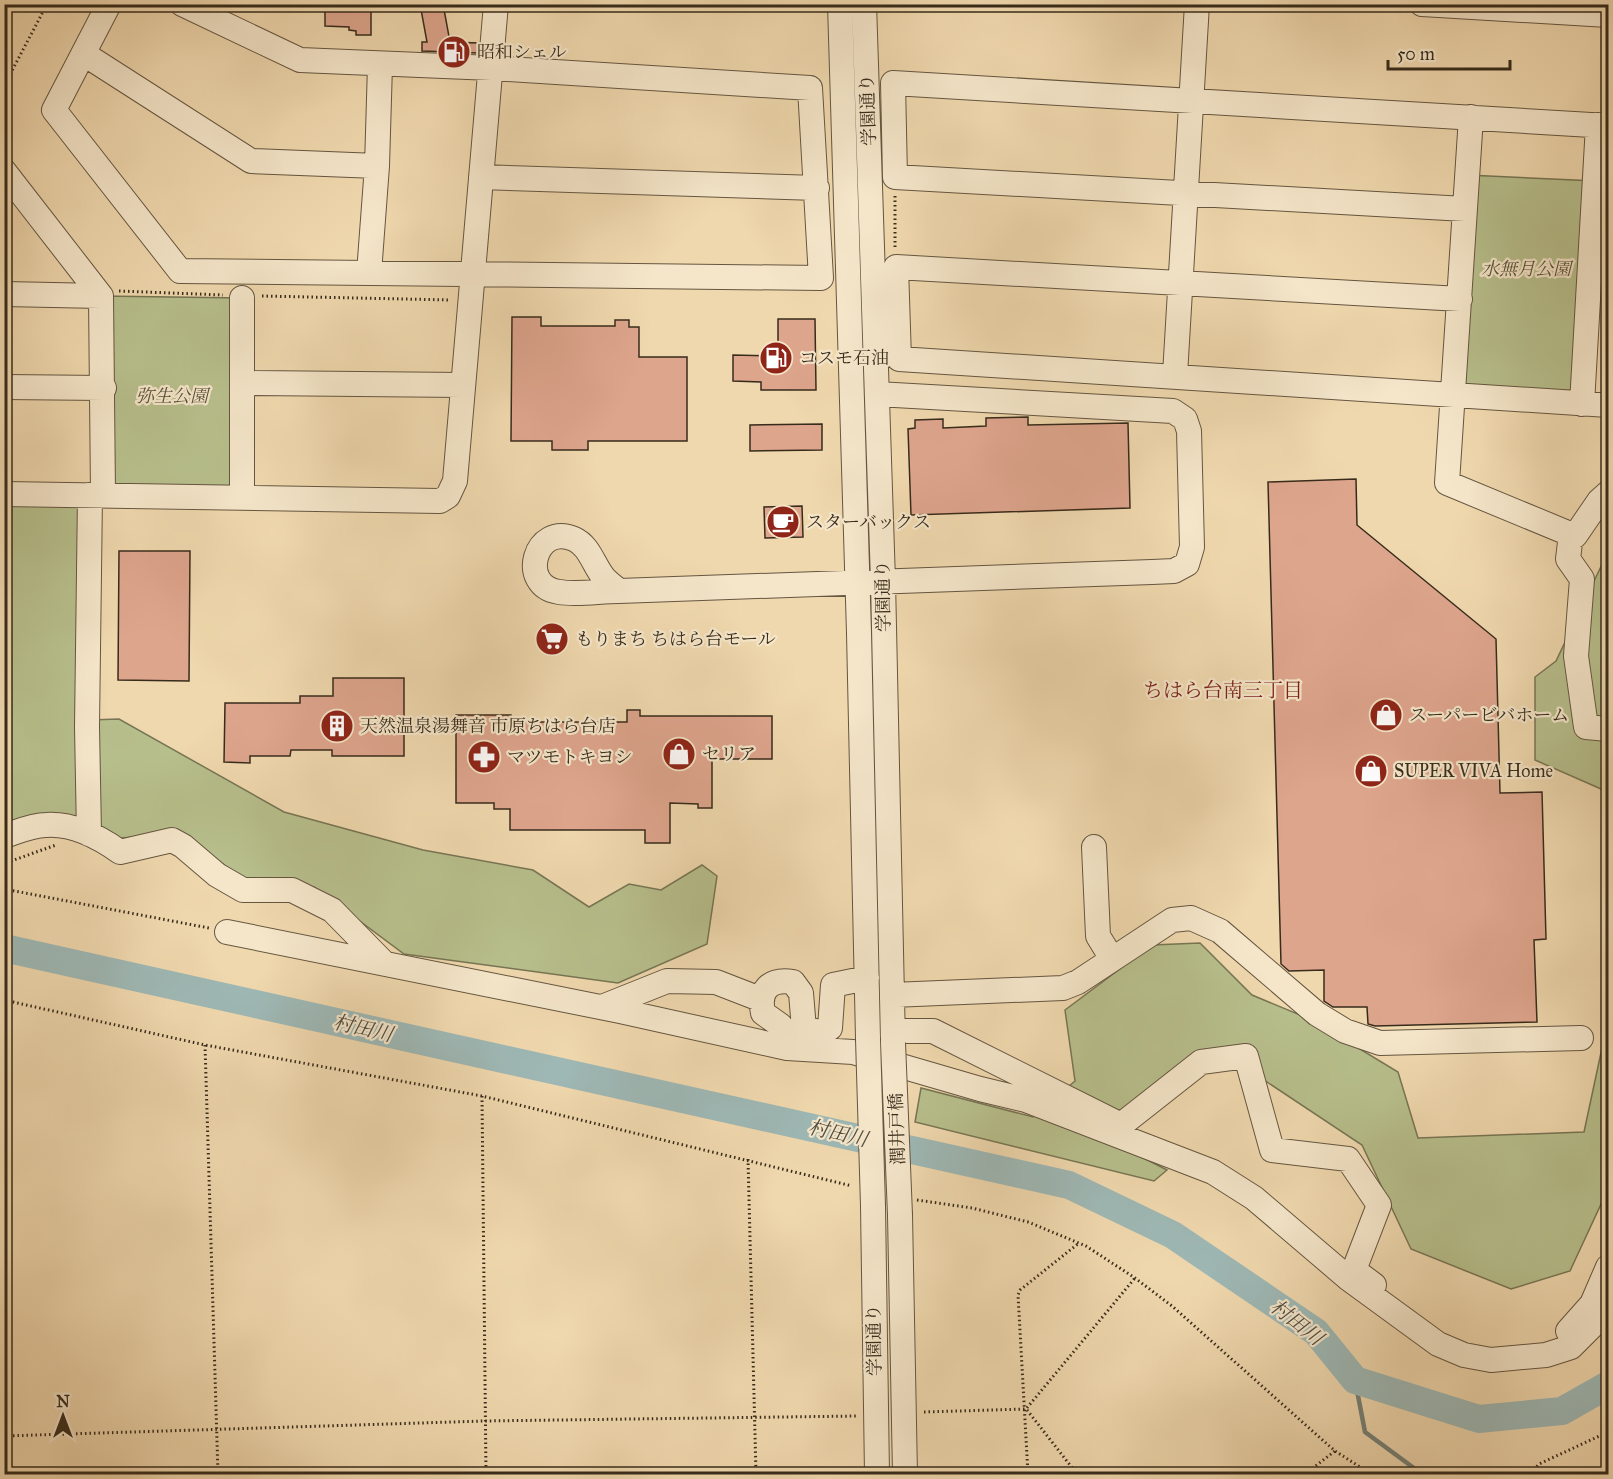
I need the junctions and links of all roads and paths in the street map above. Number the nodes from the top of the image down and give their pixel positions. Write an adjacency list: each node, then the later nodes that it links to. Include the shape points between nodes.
1 (47, 4): 13 (path)
2 (109, 4): 10 (street)
3 (182, 4): 11 (street, via 300,60)
4 (496, 4): 12 (street)
5 (840, 4): 50 (street, 学園通り)
6 (864, 4): 40 (street, 学園通り)
7 (1197, 4): 14 (street)
8 (1422, 4): 9 (street)
9 (1608, 15)
10 (84, 54): 17 (street, via 251,161); 27 (street, via 54,110 180,271)
11 (380, 65): 12 (street); 17 (street)
12 (492, 68): 19 (street); 21 (street, via 810,88)
13 (4, 86)
14 (1192, 103): 15 (street); 20 (street, via 893,83); 22 (street)
15 (1472, 117): 16 (street); 24 (street)
16 (1603, 125): 25 (street)
17 (377, 166): 27 (street)
18 (4, 171): 23 (street)
19 (481, 177): 21 (street); 28 (street)
20 (895, 177): 22 (street); 26 (path)
21 (817, 188): 28 (street, via 821,278)
22 (1186, 193): 24 (street); 29 (street)
23 (16, 198): 31 (street)
24 (1465, 209): 33 (street)
25 (1601, 220): 34 (street)
26 (896, 267): 29 (street); 35 (street, via 899,359)
27 (369, 273): 28 (street)
28 (473, 274): 37 (street)
29 (1181, 283): 33 (street); 35 (street)
30 (4, 294): 31 (street)
31 (101, 296): 39 (street)
32 (242, 298): 36 (street)
33 (1460, 299): 41 (street)
34 (1598, 309): 42 (street)
35 (1175, 375): 41 (street)
36 (242, 383): 37 (street); 47 (street)
37 (463, 386): 47 (street, via 453,489 440,501)
38 (4, 387): 39 (street)
39 (104, 388): 46 (street)
40 (877, 394): 49 (street, 学園通り); 49 (street, via 1173,411 1185,419 1189,431 1192,547 1187,564 1174,571)
41 (1455, 395): 42 (street); 48 (street, via 1447,483)
42 (1582, 404): 43 (street)
43 (1608, 405)
44 (1608, 493): 48 (street, via 1575,536)
45 (4, 494): 46 (street)
46 (96, 495): 47 (street); 53 (street, via 87,727)
47 (242, 497)
48 (1571, 534): 52 (street, via 1568,559 1582,579 1576,656 1586,727)
49 (883, 581): 50 (street); 62 (street, 学園通り)
50 (857, 582): 51 (street); 61 (street, 学園通り)
51 (619, 591)
52 (1603, 723)
53 (89, 834): 54 (street, via 45,825); 56 (path, via 11,861); 60 (street, via 120,852 172,840 243,890 292,890 332,910)
54 (4, 836)
55 (1094, 847): 59 (street, via 1098,936)
56 (4, 867)
57 (4, 889): 58 (path)
58 (226, 932): 60 (street)
59 (1112, 959): 62 (street, via 1063,988); 67 (street, via 1172,920 1191,918 1220,931 1317,1014 1345,1031 1380,1043)
60 (384, 963): 65 (street)
61 (867, 978): 63 (street, via 833,985 830,1028 822,1032 804,1029 801,993 793,982 782,980 767,987); 68 (street, 学園通り)
62 (892, 996): 66 (street, 学園通り)
63 (760, 999): 65 (street, via 716,982 667,981); 70 (street, via 763,1013 790,1037)
64 (4, 1000): 69 (path)
65 (602, 1007): 70 (street)
66 (893, 1037): 75 (street, 潤井戸橋, bridge); 77 (street, via 933,1031 1121,1125 1201,1062 1246,1056 1272,1150 1348,1159 1379,1205 1354,1270 1460,1342 1496,1351 1520,1351 1561,1338 1592,1304)
67 (1581, 1038)
68 (868, 1039): 74 (street, 潤井戸橋, bridge)
69 (205, 1045): 71 (path); 83 (path)
70 (787, 1048): 79 (street, via 853,1052 1026,1100 1213,1172 1254,1198 1349,1279 1438,1344 1464,1354 1491,1360 1546,1355 1571,1347)
71 (482, 1096): 72 (path); 82 (path)
72 (748, 1160): 73 (path); 81 (path)
73 (852, 1186)
74 (873, 1206): 90 (street, 学園通り)
75 (905, 1207): 76 (path, via 972,1208 1028,1222); 91 (street, 潤井戸橋)
76 (1079, 1243): 78 (path); 80 (path, via 1020,1290 1017,1302)
77 (1608, 1268)
78 (1135, 1278): 80 (path); 86 (path, via 1172,1306)
79 (1608, 1311)
80 (1026, 1409): 92 (path); 93 (path)
81 (755, 1416): 82 (path); 89 (path)
82 (484, 1421): 83 (path); 88 (path)
83 (217, 1429): 85 (path); 87 (path)
84 (1608, 1432): 96 (path, via 1539,1464)
85 (4, 1436)
86 (1335, 1452): 94 (path); 95 (path)
87 (218, 1474)
88 (486, 1474)
89 (756, 1474)
90 (877, 1474)
91 (906, 1474)
92 (1028, 1474)
93 (1077, 1474)
94 (1305, 1474)
95 (1371, 1474)
96 (1534, 1474)

